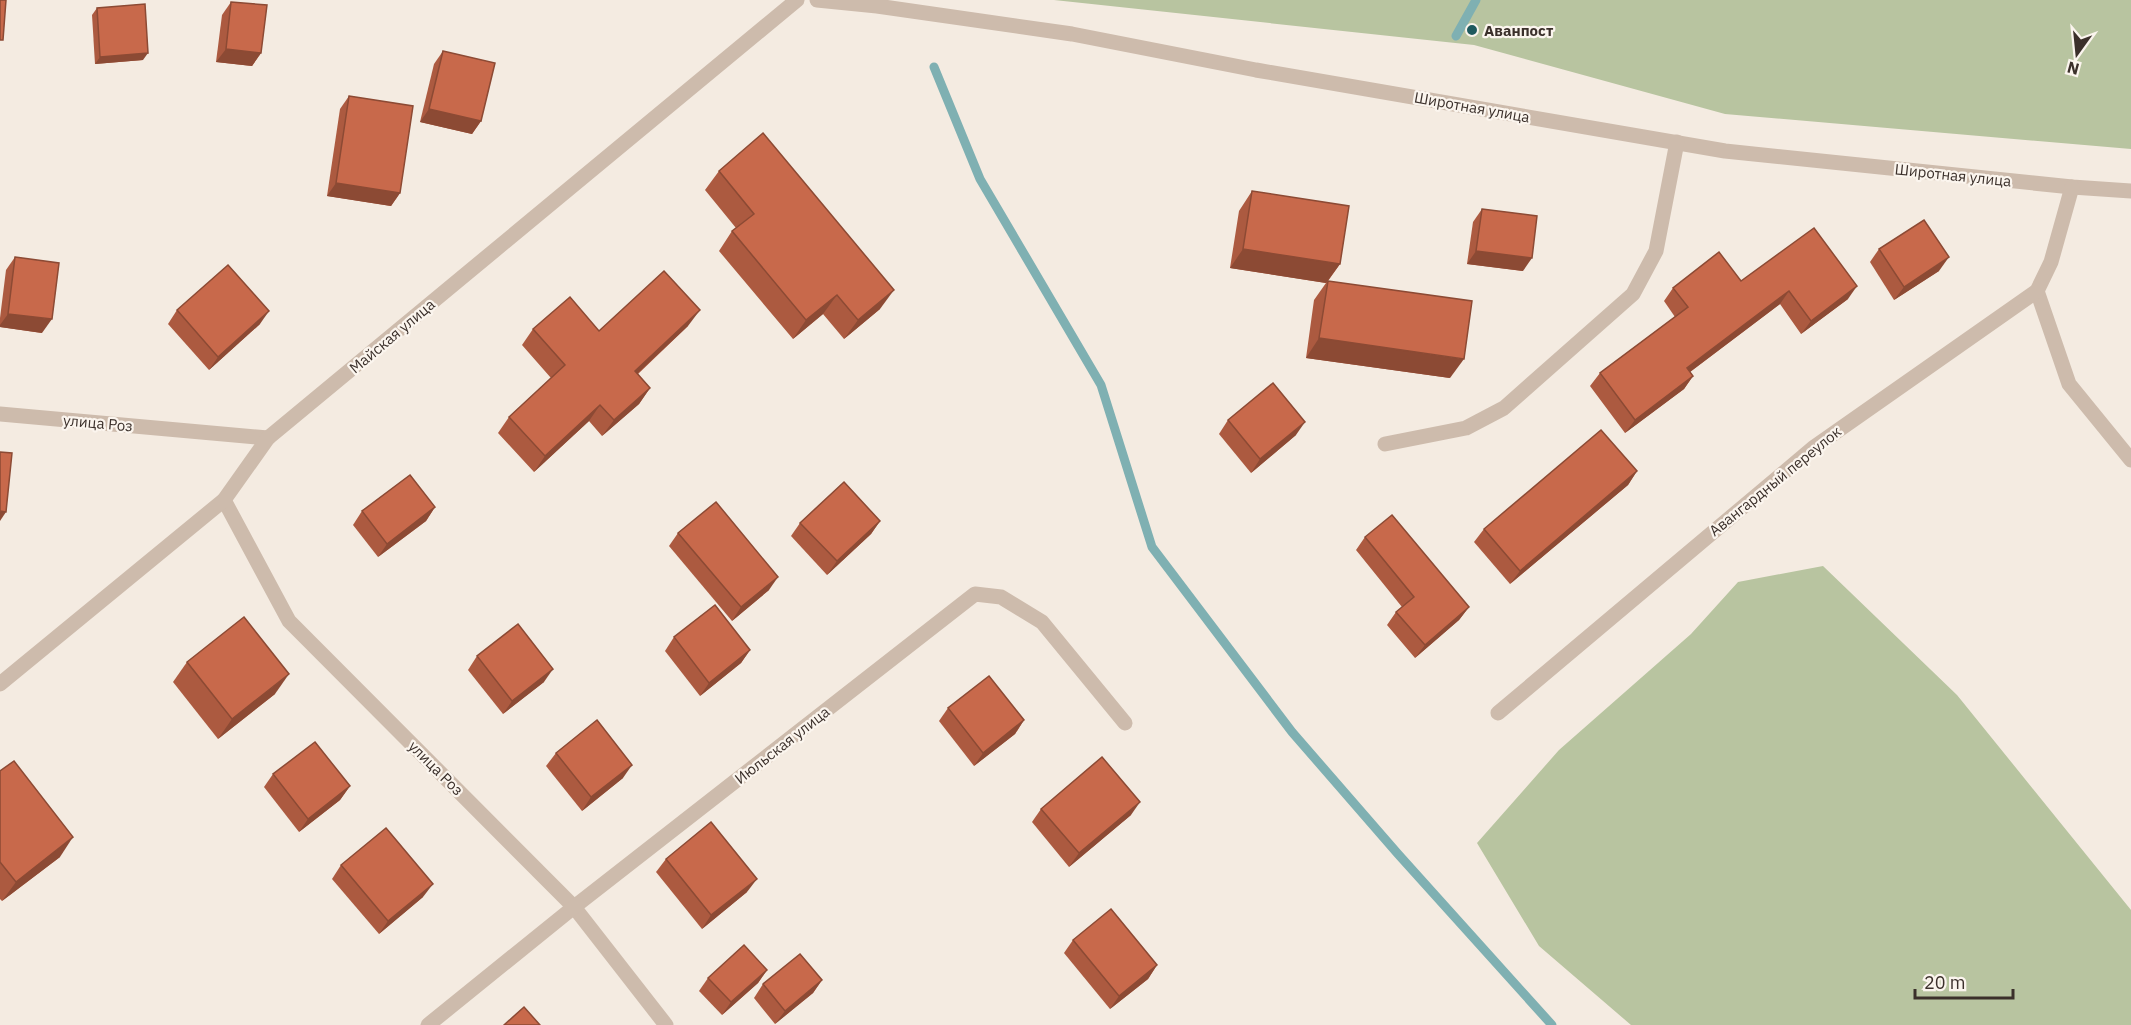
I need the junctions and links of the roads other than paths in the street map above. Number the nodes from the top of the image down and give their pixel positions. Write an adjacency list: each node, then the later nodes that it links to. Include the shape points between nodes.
1 (797, 0): 8 (street, Майская улица)
2 (816, 0): 3 (street, Широтная улица, via 1072,34 1256,70)
3 (1677, 142): 4 (street, Широтная улица, via 1725,151); 9 (street, via 1656,251 1633,294 1504,408 1466,428)
4 (2072, 187): 5 (street, Широтная улица); 6 (street, Авангардный переулок, via 2051,262)
5 (2131, 191)
6 (2037, 291): 10 (street, via 2069,384); 13 (street, Авангардный переулок, via 1813,447)
7 (0, 414): 8 (street, улица Роз)
8 (268, 438): 11 (street, Майская улица)
9 (1385, 444)
10 (2131, 460)
11 (224, 500): 12 (street, Майская улица); 15 (street, улица Роз, via 289,621)
12 (0, 684)
13 (1498, 713)
14 (1125, 723): 15 (street, Июльская улица, via 1042,622 1001,597 975,594)
15 (574, 907): 16 (street, Июльская улица); 17 (street, улица Роз)
16 (428, 1025)
17 (666, 1025)

